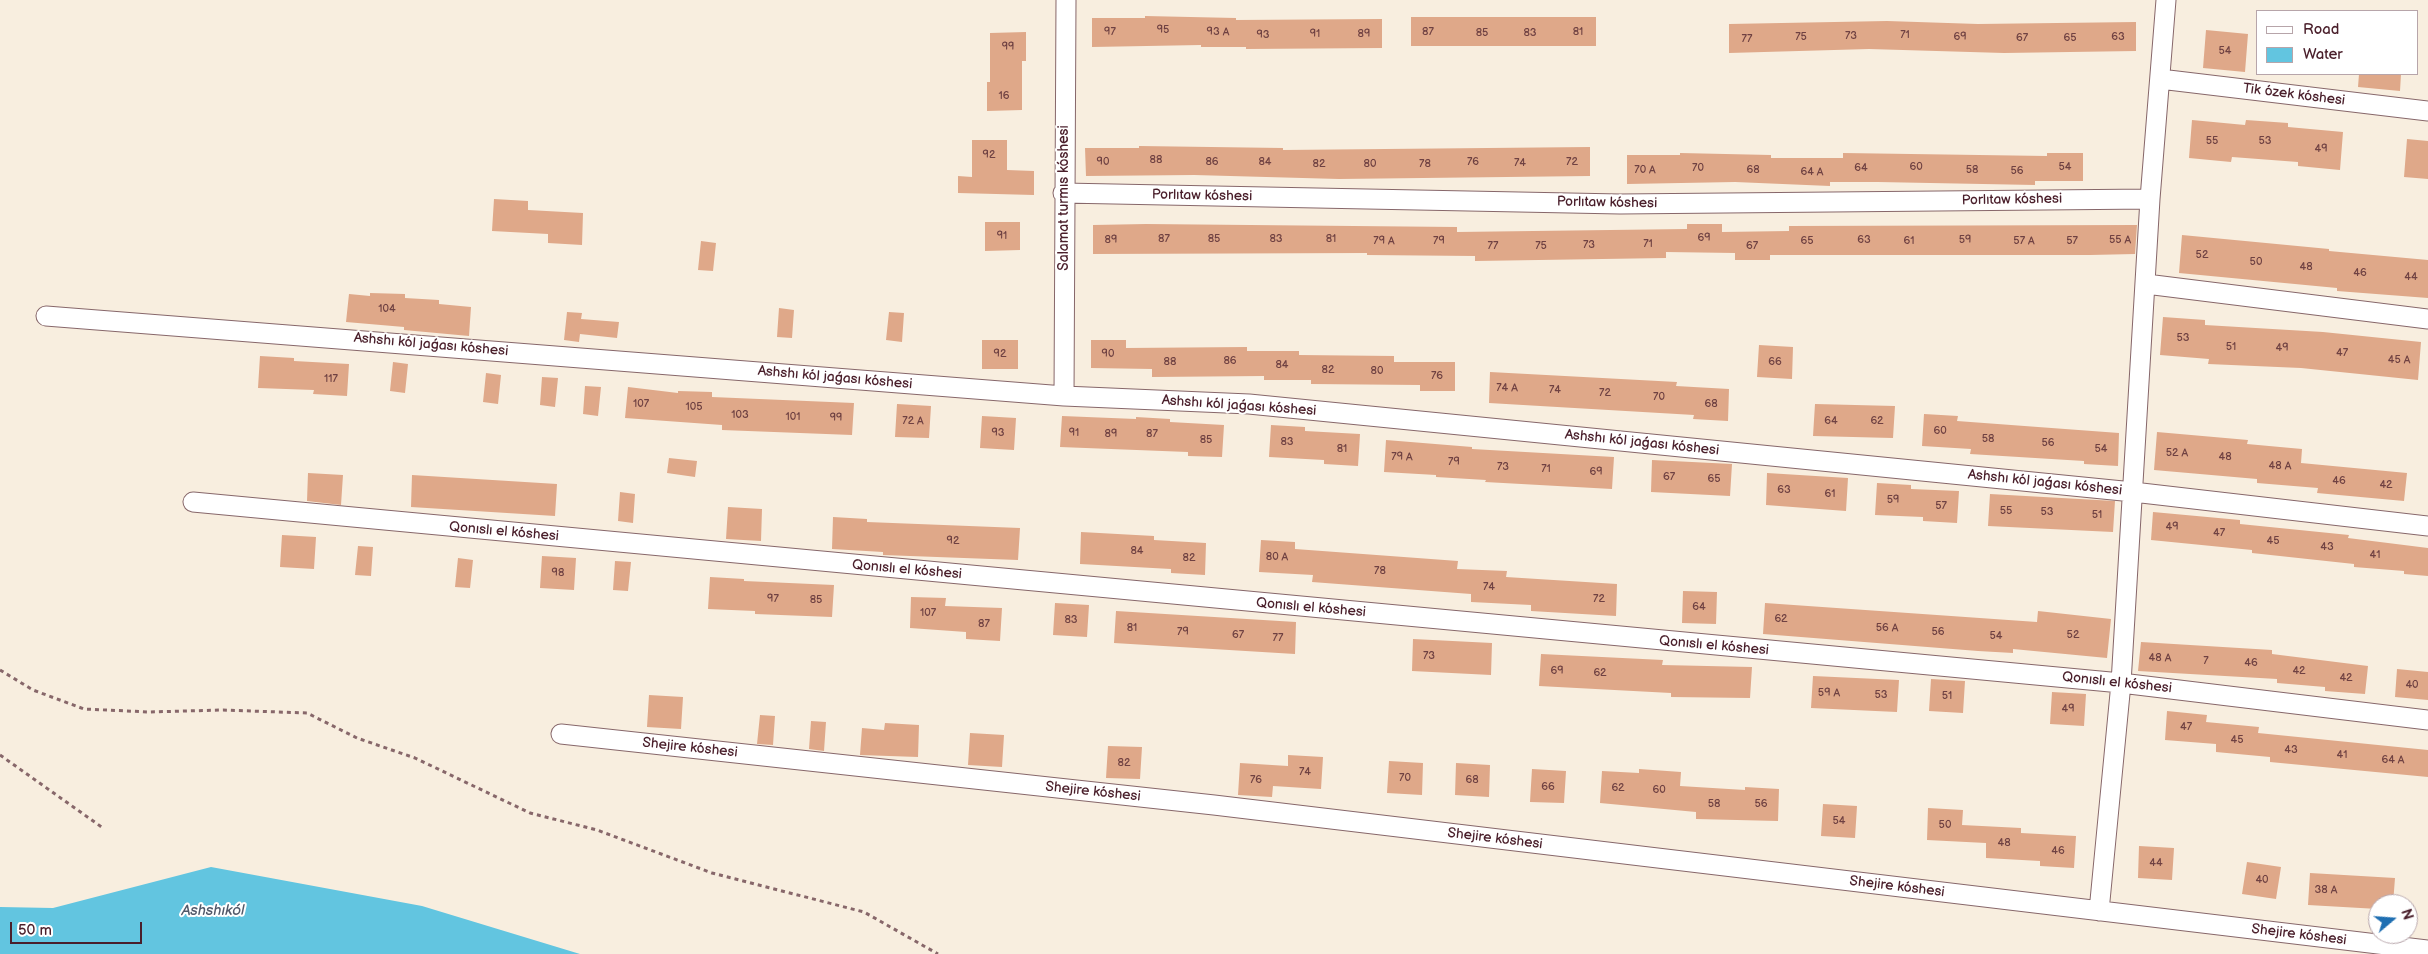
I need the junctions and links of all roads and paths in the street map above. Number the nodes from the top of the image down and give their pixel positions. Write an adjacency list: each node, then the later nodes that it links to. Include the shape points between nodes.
1 (1066, 0): 5 (street, Salamat turmıs kóshesi)
2 (2166, 0): 3 (street)
3 (2160, 79): 4 (street, Tik ózek kóshesi); 6 (street)
4 (2428, 111)
5 (1063, 193): 6 (street, Porlıtaw kóshesi, via 1620,204); 10 (street, Salamat turmıs kóshesi)
6 (2150, 199): 7 (street)
7 (2146, 284): 9 (street); 11 (street)
8 (46, 316): 10 (street, Ashshı kól jaǵası kóshesi)
9 (2428, 319)
10 (1064, 396): 11 (street, Ashshı kól jaǵası kóshesi, via 1249,404)
11 (2132, 492): 13 (street, Ashshı kól jaǵası kóshesi); 15 (street)
12 (192, 502): 15 (street, Qonıslı el kóshesi)
13 (2428, 526)
14 (0, 670): 22 (path, via 34,690 84,709 307,713 357,738 415,758 530,812 597,830 712,873 864,912)
15 (2121, 683): 16 (street, Qonıslı el kóshesi); 20 (street)
16 (2428, 720)
17 (561, 734): 20 (street, Shejire kóshesi, via 1233,807)
18 (0, 755): 19 (path)
19 (103, 828)
20 (2099, 911): 21 (street, Shejire kóshesi)
21 (2428, 950)
22 (938, 954)

